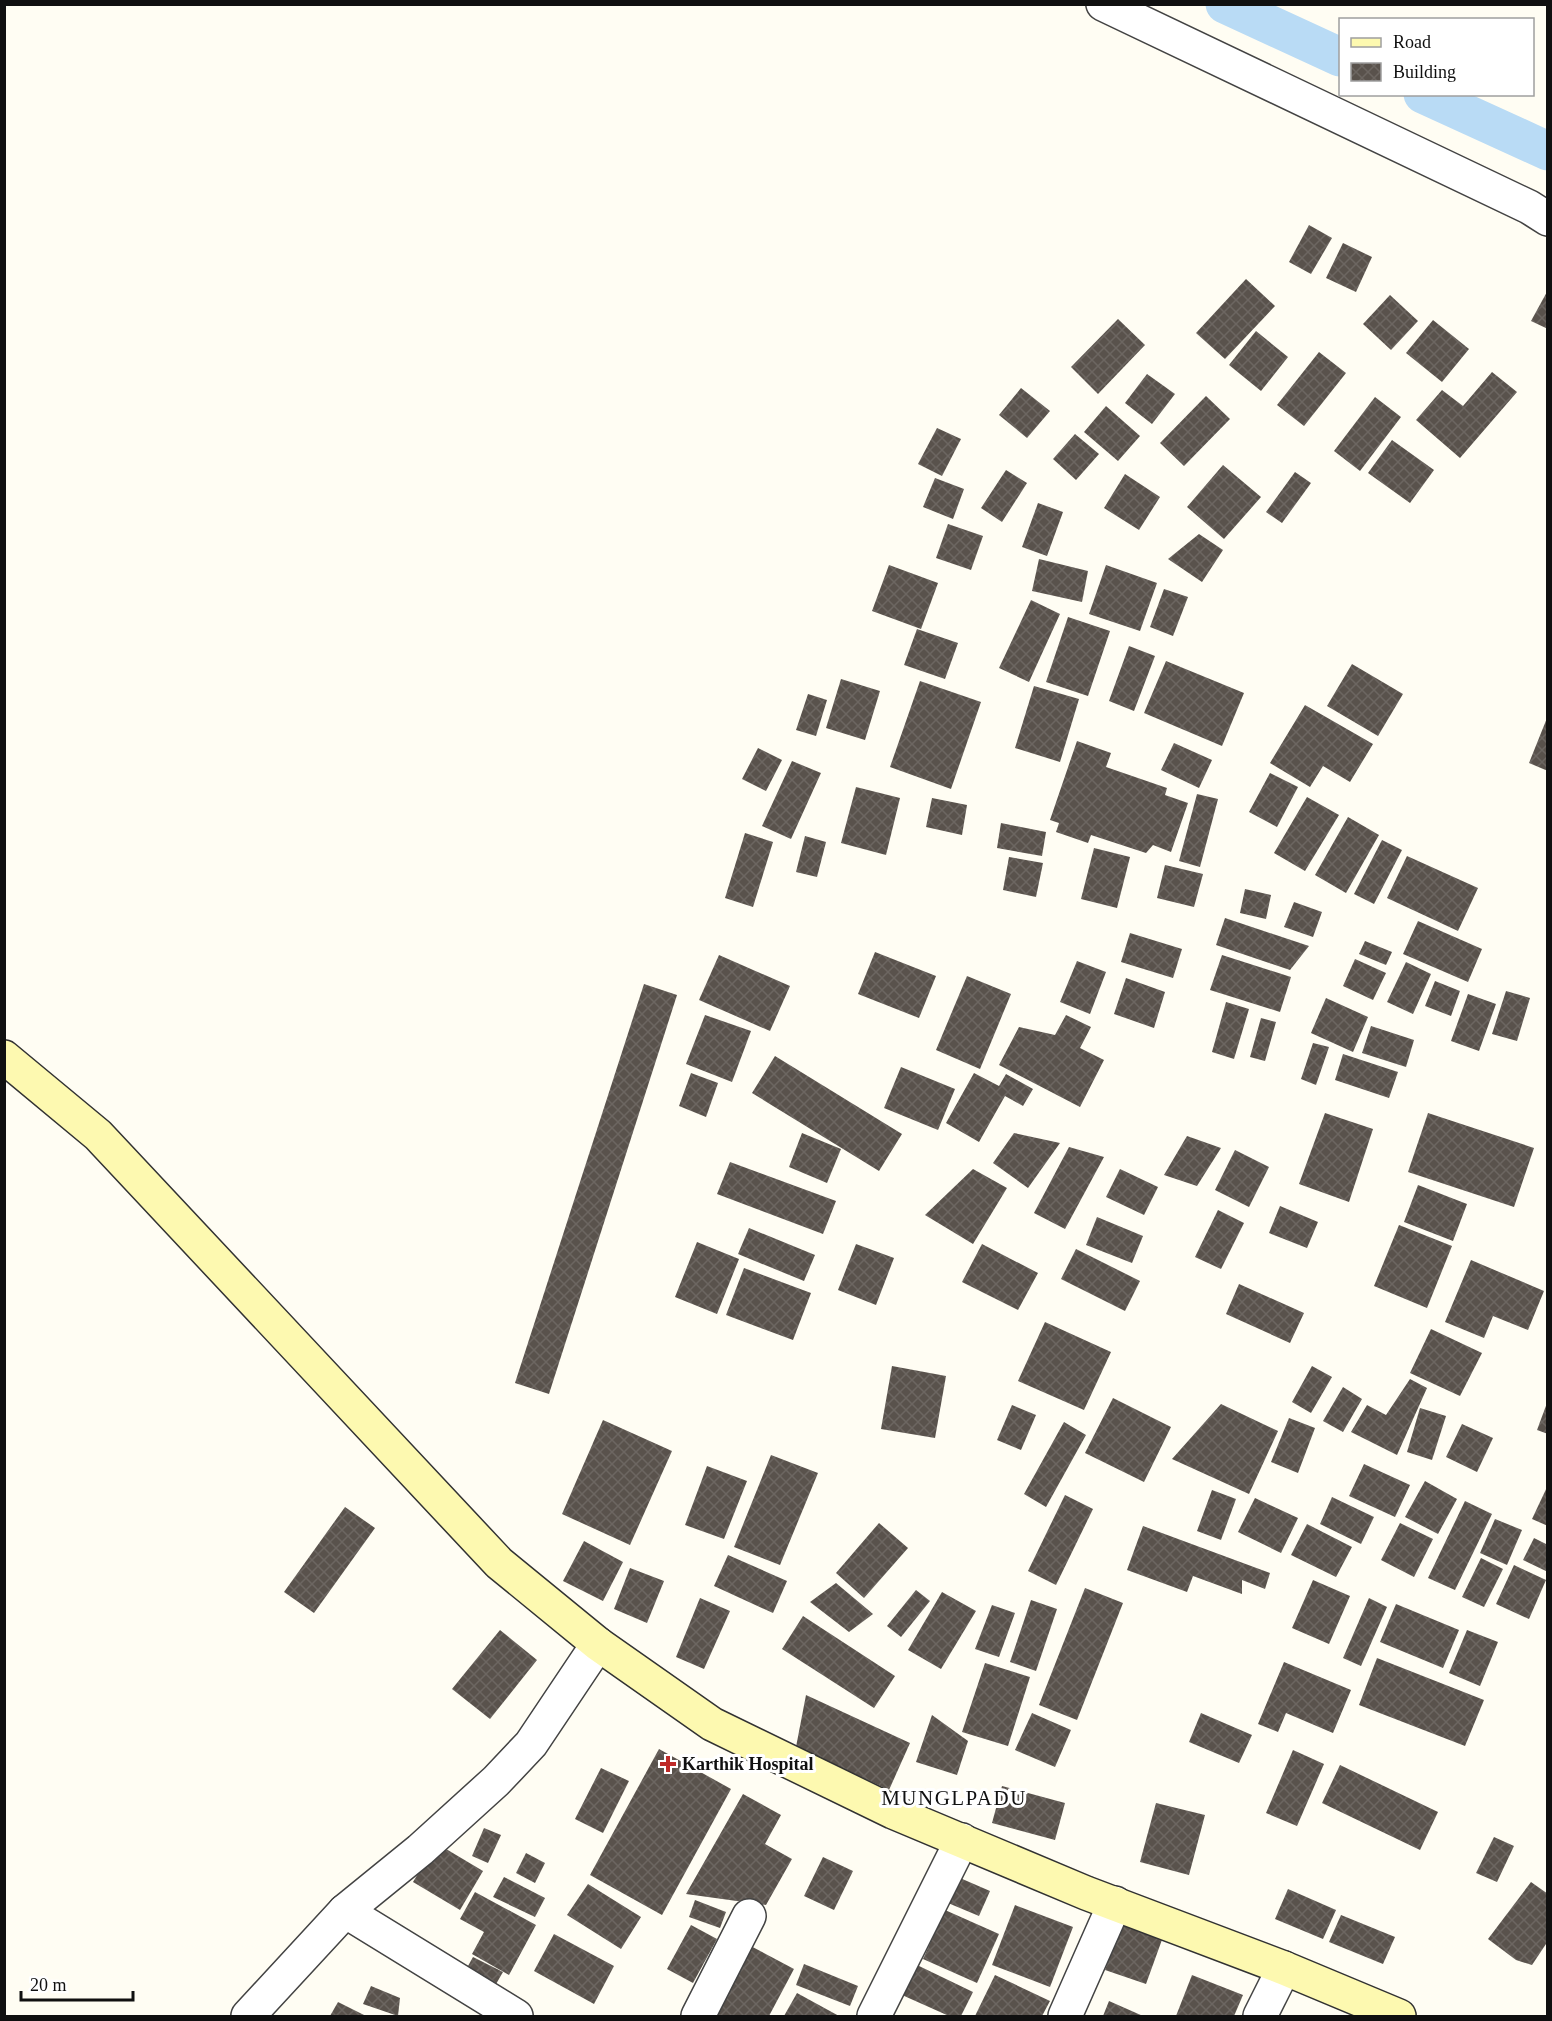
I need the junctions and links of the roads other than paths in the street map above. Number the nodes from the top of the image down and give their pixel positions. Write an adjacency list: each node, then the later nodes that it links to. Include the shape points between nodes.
1 (1103, 4): 2 (street)
2 (1548, 219)
3 (4, 1057): 4 (main road, via 98,1135 499,1563)
4 (598, 1644): 5 (main road, via 712,1724 893,1812); 7 (street, via 517,1759 420,1850)
5 (962, 1840): 6 (main road); 13 (street)
6 (1115, 1903): 9 (main road); 14 (street)
7 (345, 1911): 10 (street); 11 (street)
8 (749, 1916): 12 (street)
9 (1284, 1968): 15 (street); 16 (main road)
10 (248, 2016)
11 (516, 2016)
12 (699, 2016)
13 (874, 2016)
14 (1065, 2016)
15 (1260, 2016)
16 (1399, 2016)

